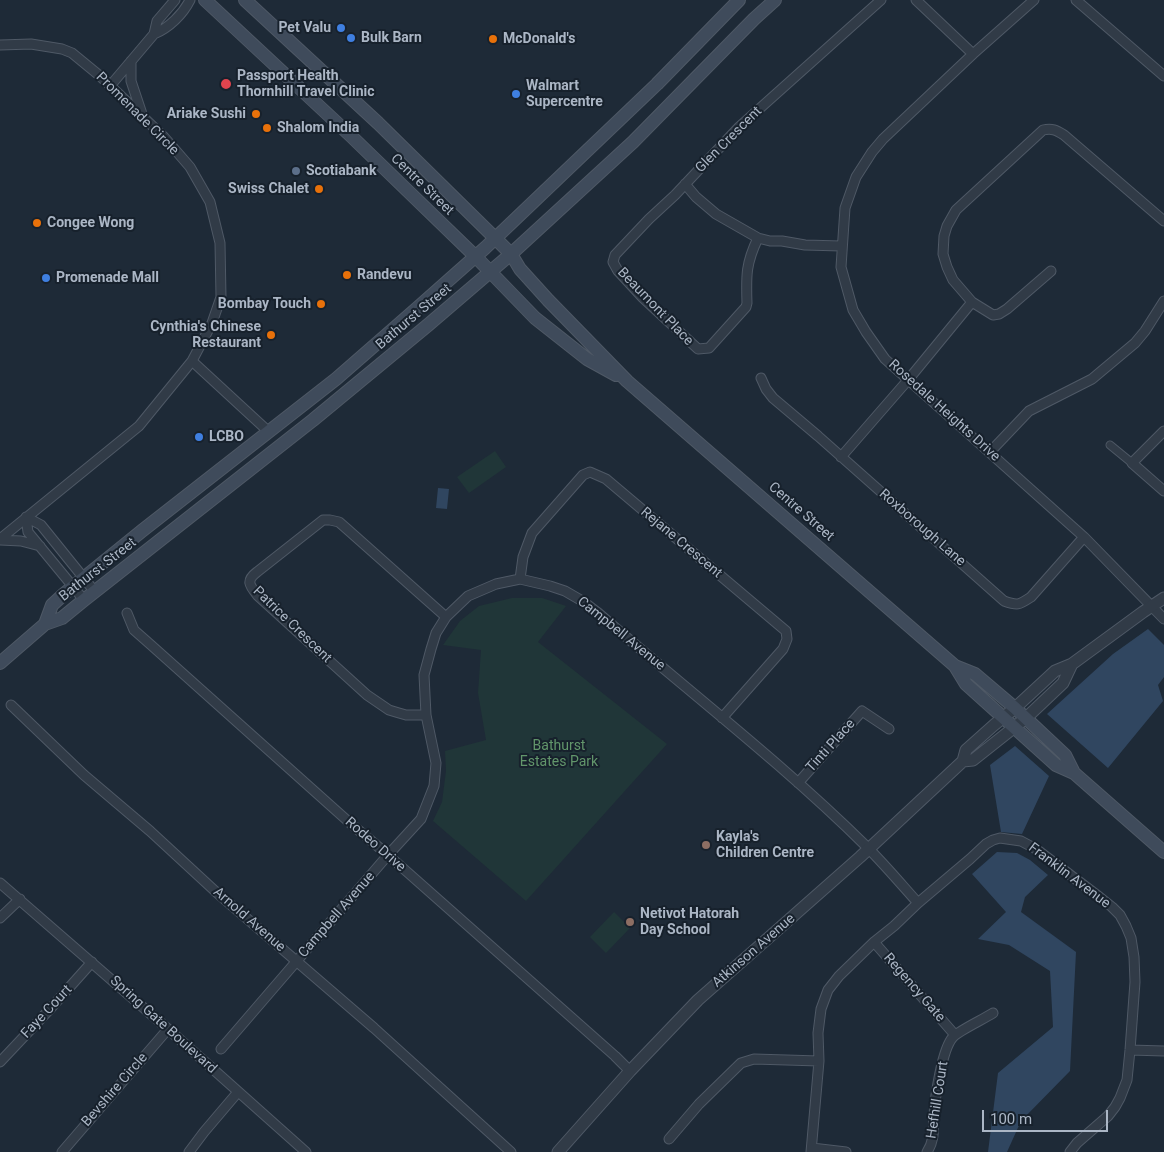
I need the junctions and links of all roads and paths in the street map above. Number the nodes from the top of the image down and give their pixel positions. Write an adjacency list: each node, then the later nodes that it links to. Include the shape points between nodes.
1 (176, 0): 11 (street, via 156,21)
2 (190, 0): 11 (street, via 165,29)
3 (204, 0): 24 (main road, Centre Street)
4 (245, 0): 20 (main road, Centre Street, via 378,123)
5 (739, 0): 20 (main road, Bathurst Street, via 657,84)
6 (775, 0): 23 (main road, Bathurst Street, via 633,142)
7 (882, 0): 18 (street, Glen Crescent, via 739,127)
8 (916, 0): 13 (street)
9 (1034, 0): 13 (street, Rosedale Heights Drive)
10 (1076, 0): 15 (street)
11 (154, 34): 14 (street)
12 (0, 45): 16 (street, Promenade Circle, via 62,48)
13 (973, 54): 22 (street, Rosedale Heights Drive, via 872,152 856,177 845,208)
14 (131, 61): 16 (street); 17 (street, via 131,81)
15 (1164, 76)
16 (110, 86): 17 (street, Promenade Circle)
17 (143, 116): 29 (street, Promenade Circle, via 190,167 210,202 220,243 222,296)
18 (685, 184): 21 (street, Glen Crescent, via 716,214); 21 (street, Beaumont Place, via 622,246 614,255 613,262 643,298 698,349 709,348 746,307 748,261)
19 (1164, 221): 28 (street, via 1064,135 1056,130 1043,130 956,210 947,226 943,254 947,267 953,280)
20 (495, 238): 23 (main road, Centre Street); 24 (main road, Bathurst Street)
21 (758, 238): 22 (street, Glen Crescent)
22 (841, 246): 31 (street, Rosedale Heights Drive, via 841,267 853,310 885,359)
23 (511, 254): 26 (main road, Bathurst Street); 32 (main road, Centre Street, via 537,288)
24 (475, 256): 26 (main road, Centre Street); 34 (main road, Bathurst Street, via 336,379)
25 (1050, 271): 28 (street, via 999,314 993,315)
26 (490, 272): 32 (main road, Centre Street, via 557,336 587,359); 46 (main road, Bathurst Street, via 313,420)
27 (1164, 301): 36 (street, via 1135,343 1092,379 1029,410)
28 (972, 302): 31 (street)
29 (192, 360): 34 (street); 40 (street, Promenade Circle, via 138,426)
30 (761, 378): 37 (street, Roxborough Lane, via 773,398)
31 (908, 380): 36 (street, Rosedale Heights Drive); 37 (street)
32 (627, 381): 56 (main road, Centre Street)
33 (1164, 431): 38 (street)
34 (269, 432): 45 (main road, Bathurst Street)
35 (1110, 445): 38 (street)
36 (990, 452): 41 (street, Rosedale Heights Drive)
37 (841, 457): 41 (street, Roxborough Lane, via 1011,604 1020,604 1031,596)
38 (1132, 462): 39 (street)
39 (1163, 489)
40 (26, 517): 42 (street, Promenade Circle); 43 (street, via 28,532); 45 (street, via 41,525)
41 (1084, 536): 49 (street, Rosedale Heights Drive)
42 (0, 539): 43 (street)
43 (40, 546): 45 (street)
44 (520, 579): 51 (street, Campbell Avenue, via 496,584 468,596); 60 (street, Campbell Avenue, via 565,591 584,602); 60 (street, Rejane Crescent, via 523,557 532,533 582,475 590,472 606,479 786,631 783,649)
45 (78, 582): 46 (street); 48 (street); 53 (main road, Bathurst Street, via 52,605)
46 (95, 592): 48 (main road, Bathurst Street)
47 (1164, 598): 49 (street, Atkinson Avenue)
48 (84, 600): 53 (main road, Bathurst Street, via 62,618)
49 (1152, 606): 52 (street, Rosedale Heights Drive); 55 (street, Atkinson Avenue)
50 (127, 613): 70 (street, Rodeo Drive, via 134,630 151,646)
51 (446, 618): 59 (street, Campbell Avenue, via 430,649 424,675); 59 (street, Patrice Crescent, via 339,522 330,520 323,520 250,580 258,596 367,695 389,710 406,715)
52 (1164, 618)
53 (45, 624): 54 (main road, Bathurst Street)
54 (0, 662)
55 (1072, 664): 58 (street, Atkinson Avenue, via 1055,672); 62 (street, Atkinson Avenue, via 1063,683)
56 (955, 666): 58 (main road, Centre Street, via 975,674); 61 (main road, Centre Street, via 966,684)
57 (11, 705): 76 (street, Arnold Avenue, via 84,775)
58 (1015, 708): 61 (street, Atkinson Avenue); 62 (main road, Centre Street)
59 (426, 714): 70 (street, Campbell Avenue, via 436,763 434,786 421,819)
60 (722, 718): 67 (street, Campbell Avenue)
61 (1003, 718): 63 (main road, Centre Street); 65 (street, Atkinson Avenue, via 966,750)
62 (1026, 718): 63 (street, Atkinson Avenue); 66 (main road, Centre Street, via 1065,756)
63 (1014, 727): 65 (street, Atkinson Avenue, via 973,760); 66 (main road, Centre Street, via 1056,765)
64 (889, 729): 67 (street, Tinti Place, via 862,711)
65 (963, 761): 68 (street, Atkinson Avenue)
66 (1074, 773): 69 (main road, Centre Street)
67 (798, 783): 68 (street, Campbell Avenue)
68 (869, 849): 73 (street, Campbell Avenue); 86 (street, Atkinson Avenue, via 698,1000)
69 (1164, 852)
70 (388, 855): 76 (street, Campbell Avenue); 86 (street, Rodeo Drive)
71 (0, 882): 72 (street, Spring Gate Boulevard)
72 (20, 899): 74 (street); 77 (street, Spring Gate Boulevard)
73 (918, 903): 75 (street, Franklin Avenue); 82 (street, Franklin Avenue, via 992,840 1021,841 1036,849 1112,907 1126,926 1131,938 1135,982)
74 (0, 918)
75 (874, 942): 80 (street, Regency Gate); 84 (street, Franklin Avenue, via 828,990 818,1033)
76 (297, 961): 81 (street, Campbell Avenue); 93 (street, Arnold Avenue)
77 (92, 962): 79 (street, Spring Gate Boulevard); 85 (street, Faye Court)
78 (993, 1013): 80 (street)
79 (168, 1029): 87 (street, Spring Gate Boulevard); 90 (street, Bevshire Circle)
80 (955, 1035): 96 (street, Hefhill Court, via 948,1043 941,1066 932,1142)
81 (221, 1049)
82 (1130, 1050): 83 (street); 97 (street, Franklin Avenue, via 1127,1080 1115,1107)
83 (1164, 1051)
84 (819, 1060): 88 (street, via 754,1059 741,1063); 89 (street, Franklin Avenue)
85 (0, 1062)
86 (630, 1071): 94 (street, Atkinson Avenue)
87 (238, 1092): 91 (street); 92 (street, Spring Gate Boulevard)
88 (669, 1139)
89 (812, 1150): 95 (street)
90 (62, 1152)
91 (189, 1152)
92 (306, 1152)
93 (511, 1152)
94 (558, 1152)
95 (846, 1152)
96 (927, 1152)
97 (1070, 1152)

